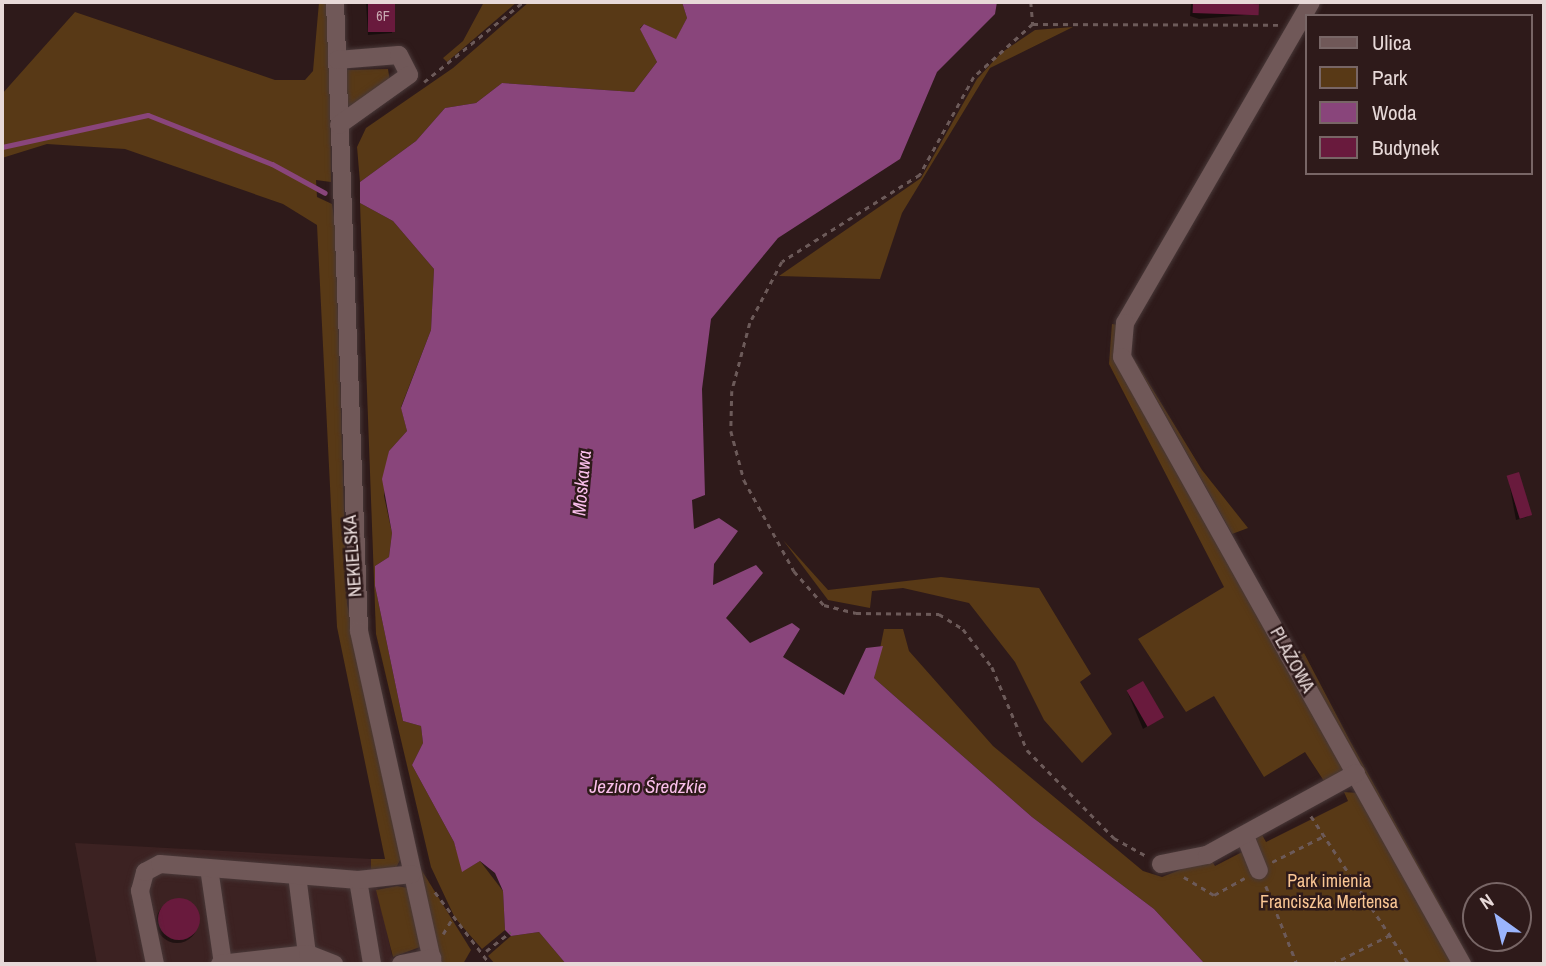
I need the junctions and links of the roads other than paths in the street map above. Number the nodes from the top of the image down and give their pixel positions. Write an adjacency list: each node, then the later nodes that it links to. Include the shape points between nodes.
1 (335, 2): 3 (street, NEKIELSKA)
2 (1311, 2): 5 (street, PLAŻOWA, via 1125,323 1122,357)
3 (337, 60): 4 (street, NEKIELSKA); 4 (street, via 399,55 408,75)
4 (340, 132): 10 (street, NEKIELSKA, via 359,631)
5 (1356, 773): 6 (street); 20 (street, PLAŻOWA)
6 (1245, 836): 7 (street, via 1186,862); 9 (street)
7 (1161, 864)
8 (209, 868): 11 (street); 15 (street, via 160,864 145,872 140,891); 16 (street)
9 (1259, 870)
10 (412, 874): 12 (street); 14 (street, NEKIELSKA)
11 (297, 876): 12 (street); 13 (street)
12 (358, 880): 18 (street)
13 (307, 954): 16 (street); 17 (street)
14 (433, 961): 19 (street)
15 (155, 964)
16 (221, 964)
17 (334, 964)
18 (372, 964)
19 (401, 964)
20 (1462, 964)

